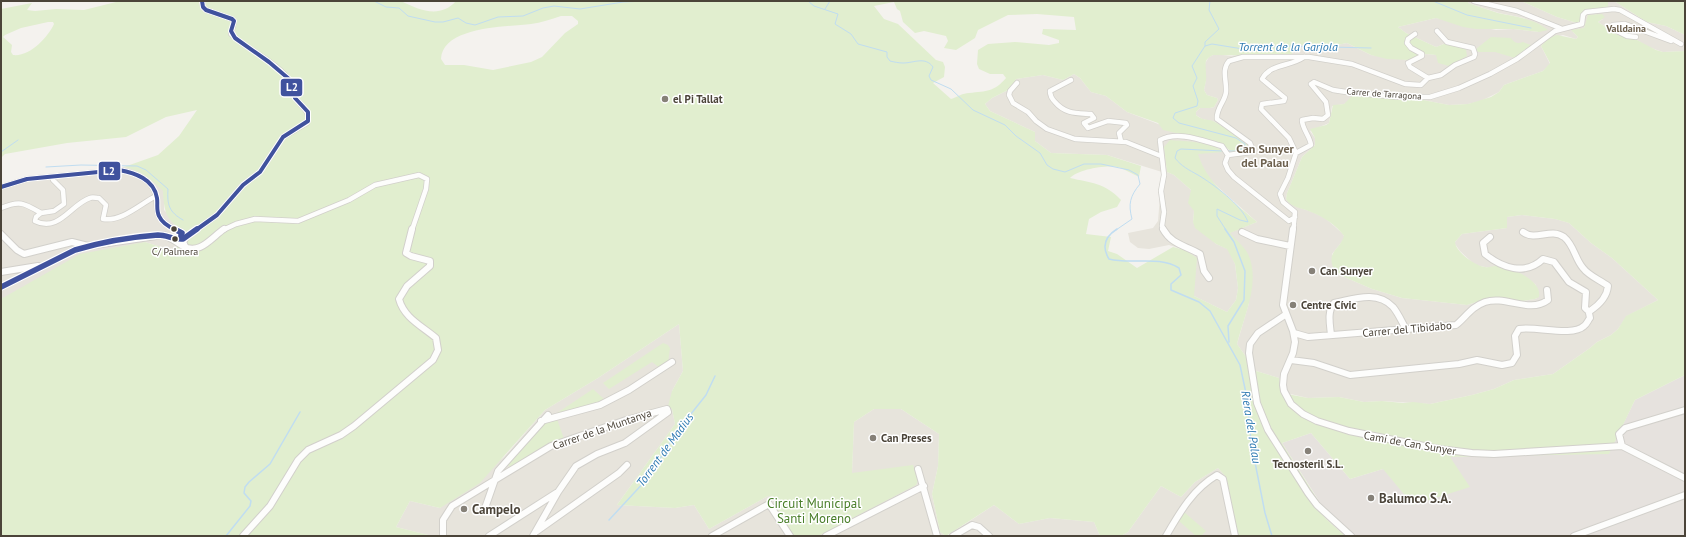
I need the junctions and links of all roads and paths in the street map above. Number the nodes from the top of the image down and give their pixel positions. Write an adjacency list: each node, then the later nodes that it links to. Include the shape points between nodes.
1 (202, 1): 25 (street, via 206,10 232,19 234,21 231,34 289,80 295,98 309,116 307,123 288,132 280,140 260,172 243,185 217,215 194,231)
2 (1474, 1): 3 (street, via 1517,11)
3 (1560, 28): 7 (street, Carrer de Tarragona, via 1577,27 1582,24 1586,12 1617,9); 13 (street, Carrer de Tarragona, via 1537,42 1528,52 1510,64 1446,93 1420,98 1370,94 1332,90 1314,82 1312,86 1326,101 1328,115 1323,119 1302,120 1311,145)
4 (1437, 32): 9 (street, via 1447,42 1473,48 1475,54 1474,57 1454,65 1441,75)
5 (1415, 34): 9 (street, via 1408,38 1407,43 1422,56 1408,63)
6 (1636, 37): 7 (street, via 1627,36 1611,28 1612,25 1625,24)
7 (1683, 45)
8 (1304, 57): 9 (street, via 1352,64 1410,85 1421,85); 13 (street, via 1272,68 1262,79 1285,98 1282,102 1262,104 1260,108 1286,133); 14 (street, via 1243,57 1227,62 1226,93 1217,110 1217,119 1250,143 1252,149 1246,154)
9 (1428, 78)
10 (1071, 80): 12 (street, via 1050,91 1059,108 1067,113 1091,114 1094,118 1084,123 1088,128 1108,121 1126,123 1119,133)
11 (1018, 83): 12 (street, via 1010,91 1011,99 1047,130 1075,139)
12 (1121, 141): 15 (street)
13 (1296, 153): 21 (street, via 1280,194 1283,202 1293,209)
14 (1228, 155): 15 (street, via 1222,146 1175,135 1160,140); 21 (street, via 1225,163 1228,170)
15 (1161, 156): 31 (street, via 1164,175 1161,191 1164,232 1174,243 1200,254 1204,271)
16 (53, 178): 17 (street, via 20,180); 18 (street, via 124,170 147,181); 20 (street, via 64,189 64,204 54,211)
17 (1, 187)
18 (156, 196): 20 (street, via 110,220 103,219 106,205 99,198 90,198 50,224 41,225 36,222 36,217); 25 (street, via 160,217)
19 (1, 208): 20 (street, via 20,202)
20 (40, 213)
21 (1291, 222): 28 (street)
22 (1242, 232): 28 (street, via 1257,239)
23 (1523, 232): 34 (street, via 1533,237 1553,233 1562,237 1575,252 1584,270 1608,286 1601,301)
24 (1, 234): 27 (street, via 19,253 24,254 72,242)
25 (179, 236): 27 (street, via 156,235); 54 (street, via 185,247 193,249 224,230 250,220 260,218 298,221 375,186 419,175 427,179 406,253 430,261 430,266 407,286 399,298 401,309 436,338 438,350 433,360 354,426 308,450 298,460 270,506)
26 (1490, 237): 34 (street, via 1483,243 1485,254 1509,267 1526,270 1543,260 1554,262 1569,282 1586,292 1588,295 1585,308)
27 (88, 246): 29 (street)
28 (1290, 246): 35 (street, via 1283,305)
29 (45, 264): 30 (street); 32 (street)
30 (1, 272)
31 (1210, 278)
32 (1, 287)
33 (1547, 290): 36 (street, Carrer del Tibidabo, via 1548,300 1541,304 1489,301 1471,309 1456,325)
34 (1589, 311): 39 (street, via 1588,322 1572,331 1536,326 1519,329 1515,336 1517,355 1512,363 1502,365 1477,360 1350,375 1314,363)
35 (1285, 315): 37 (street); 65 (street, via 1258,333 1250,344 1249,354 1259,410 1281,452 1317,505)
36 (1406, 329): 38 (street, Carrer del Tibidabo); 38 (street, via 1393,307 1379,298 1369,296 1334,303 1329,316)
37 (1294, 333): 38 (street, Carrer del Tibidabo, via 1308,337); 39 (street)
38 (1331, 335)
39 (1291, 360): 44 (street, Camí de Can Sunyer, via 1284,372 1282,384 1289,401 1302,412 1329,427 1346,432 1437,450 1483,454)
40 (672, 362): 43 (street, via 630,390 600,405)
41 (1685, 410): 44 (street, via 1625,428 1619,434)
42 (548, 415): 43 (street)
43 (542, 421): 48 (street, via 498,471)
44 (1622, 446): 47 (street)
45 (627, 465): 53 (street)
46 (918, 469): 49 (street)
47 (1685, 478)
48 (494, 480): 50 (street, Carrer de la Muntanya, via 551,446 667,409 668,412 625,443 576,466); 52 (street); 55 (street, Carrer de la Muntanya, via 449,509 442,523)
49 (924, 486): 59 (street); 60 (street)
50 (558, 492): 53 (street); 56 (street)
51 (1685, 495): 66 (street)
52 (484, 510)
53 (533, 535)
54 (243, 536)
55 (443, 536)
56 (489, 536)
57 (712, 536): 58 (street, via 769,504)
58 (790, 536)
59 (826, 536)
60 (937, 536)
61 (953, 536): 62 (street, via 972,525 979,527)
62 (989, 536)
63 (1166, 536): 64 (street, via 1187,502 1208,479 1217,475 1223,479 1226,486)
64 (1235, 536)
65 (1351, 536)
66 (1574, 536)

